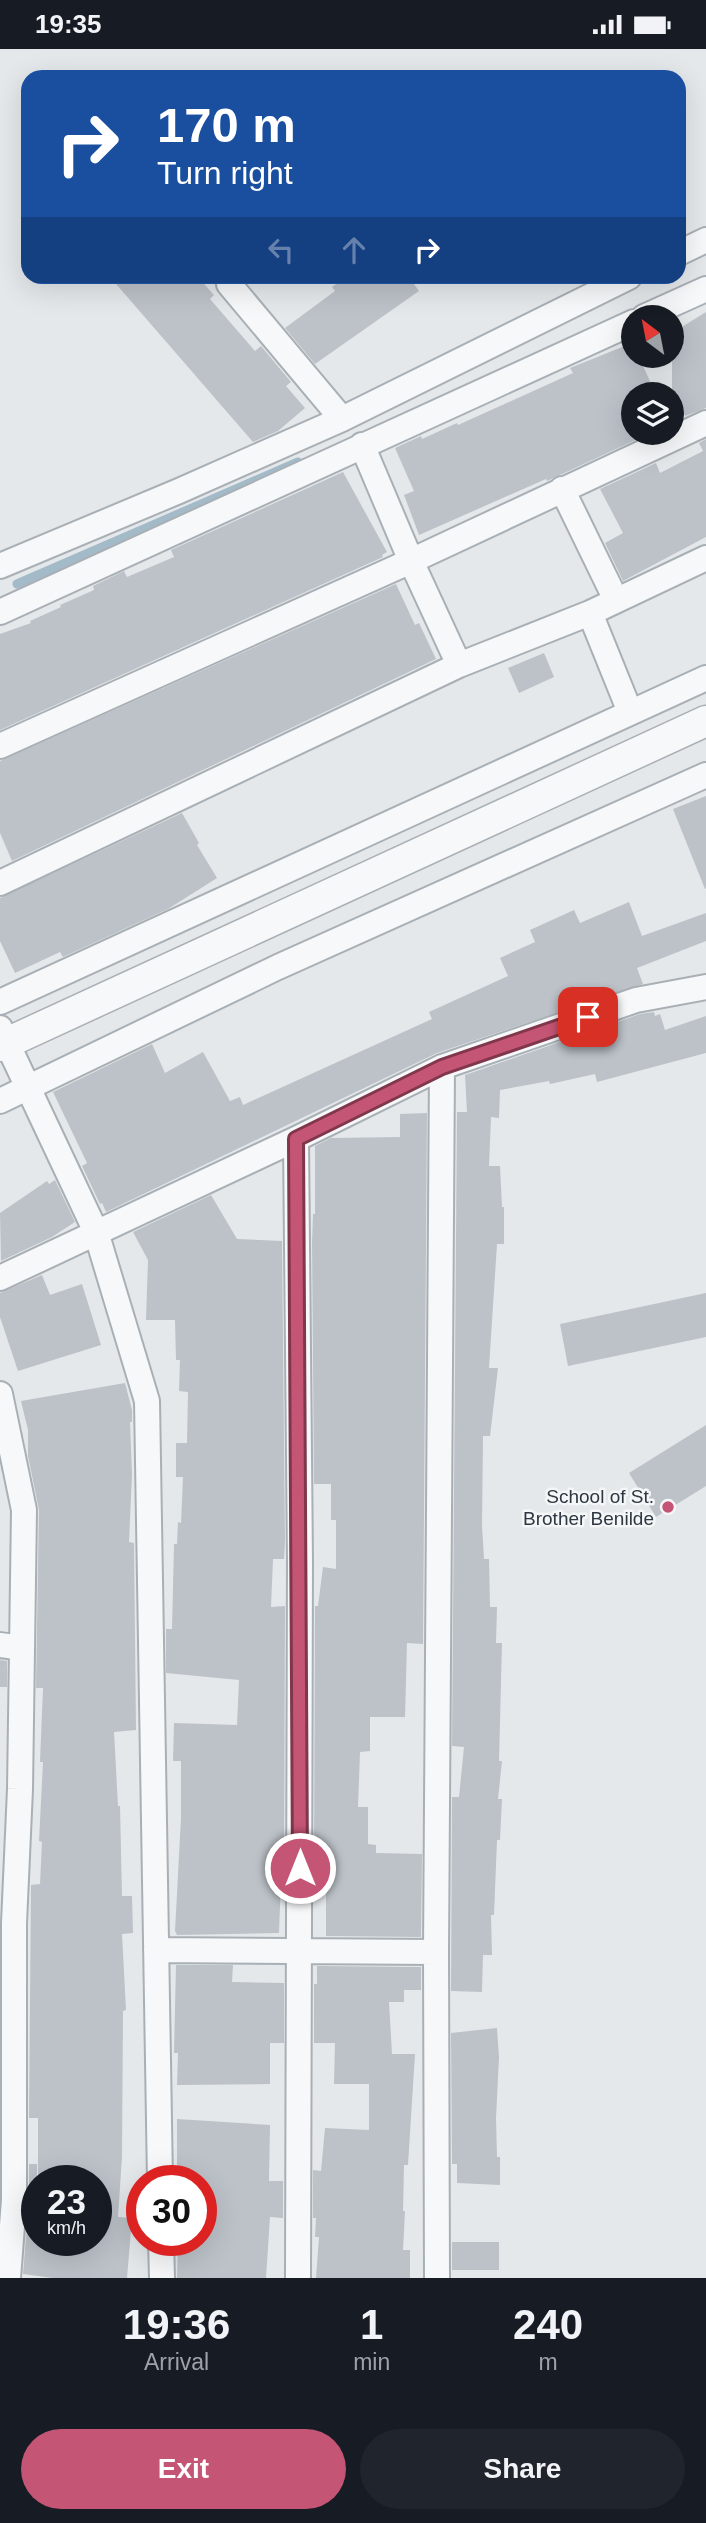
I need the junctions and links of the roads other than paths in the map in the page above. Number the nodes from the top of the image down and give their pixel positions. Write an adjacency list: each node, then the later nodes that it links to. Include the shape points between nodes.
1 (706, 240): 2 (street)
2 (686, 250)
3 (229, 284): 8 (street)
4 (615, 284): 8 (street)
5 (706, 289): 6 (street)
6 (671, 305)
7 (621, 328): 10 (street)
8 (342, 419): 14 (street)
9 (706, 423): 11 (street)
10 (362, 445): 13 (street); 16 (street)
11 (562, 489): 13 (street); 15 (street)
12 (706, 558): 15 (street)
13 (411, 561): 18 (street); 22 (street)
14 (0, 566)
15 (616, 600): 17 (street)
16 (0, 612)
17 (590, 613): 18 (street); 20 (street)
18 (459, 665): 24 (street)
19 (706, 678): 20 (street)
20 (630, 712): 26 (street)
21 (706, 721): 27 (street)
22 (0, 746)
23 (706, 775): 29 (street, via 278,967)
24 (0, 883)
25 (706, 987): 28 (street, via 636,1000)
26 (0, 1002)
27 (2, 1039): 29 (street)
28 (442, 1067): 31 (street); 41 (street)
29 (29, 1087): 30 (street); 32 (street)
30 (0, 1101)
31 (296, 1139): 32 (street); 40 (street)
32 (96, 1232): 33 (street); 39 (street, via 147,1401)
33 (0, 1278)
34 (0, 1394): 35 (street)
35 (12, 1508): 36 (street)
36 (11, 1647): 37 (street)
37 (10, 1787): 38 (street)
38 (7, 1922): 42 (street)
39 (156, 1950): 40 (street); 43 (street)
40 (300, 1951): 41 (street); 48 (street)
41 (436, 1952): 49 (street)
42 (7, 2056): 44 (street)
43 (160, 2165)
44 (7, 2198): 46 (street)
45 (161, 2256): 47 (street)
46 (8, 2278)
47 (162, 2278)
48 (299, 2278)
49 (438, 2278)

